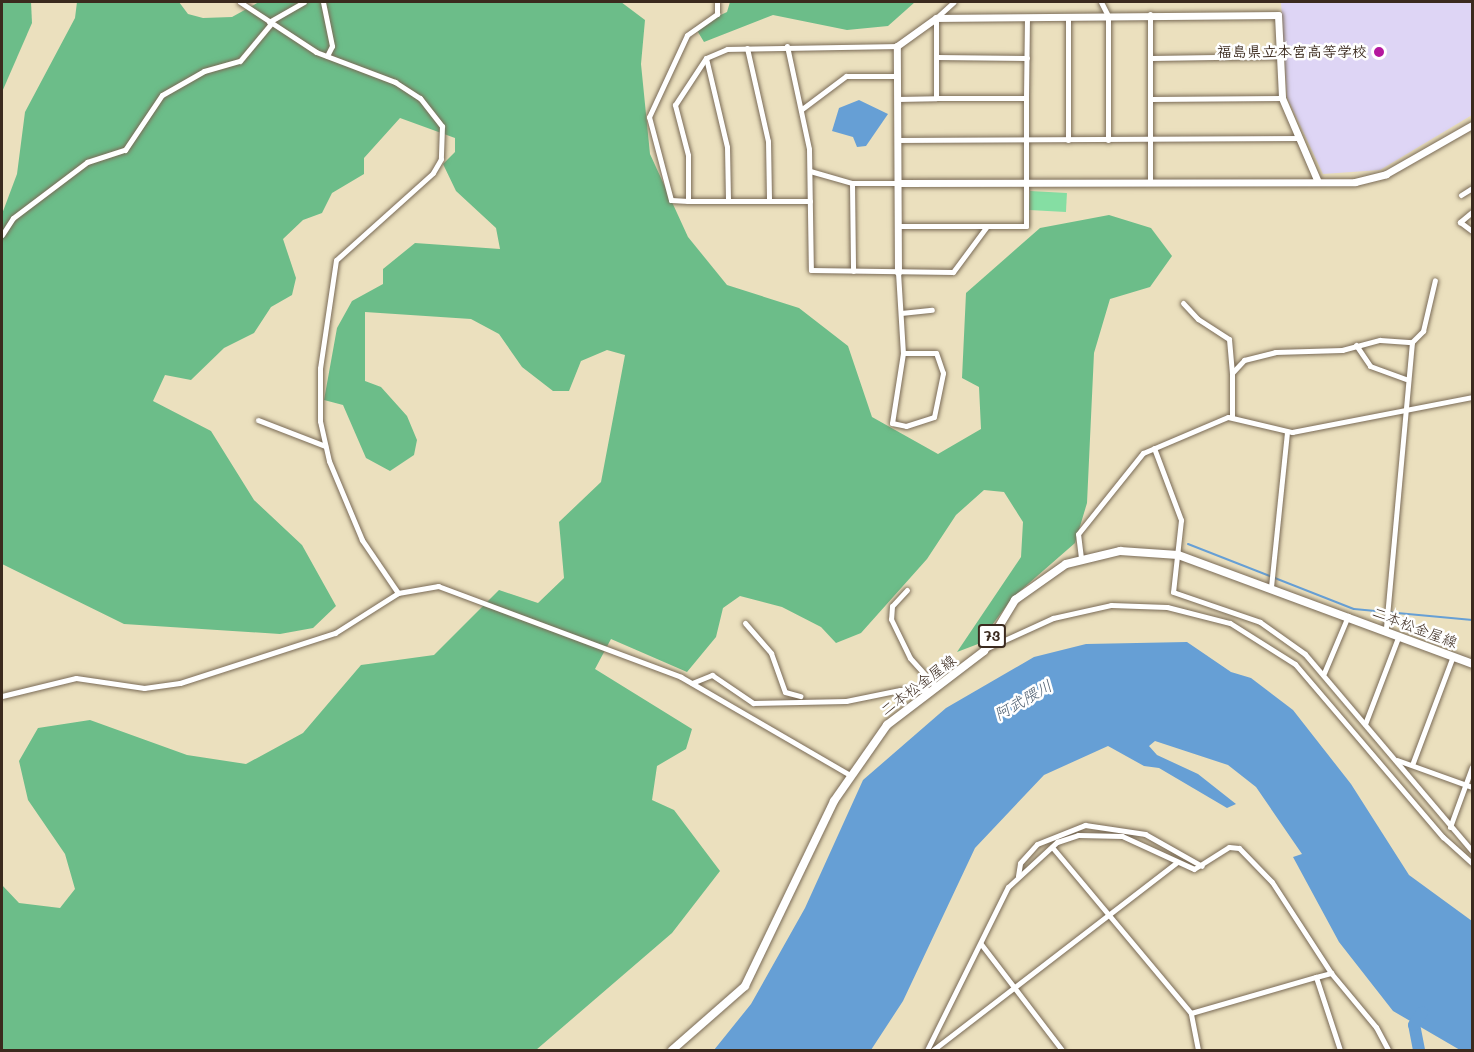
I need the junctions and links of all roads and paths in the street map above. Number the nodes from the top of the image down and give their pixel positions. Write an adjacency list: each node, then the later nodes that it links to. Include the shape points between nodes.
1 (240, 2): 12 (street)
2 (304, 2): 12 (street)
3 (323, 2): 16 (street, via 332,46)
4 (717, 2): 44 (street, via 717,14 687,35 649,117 671,200)
5 (954, 2): 11 (street)
6 (1101, 2): 8 (street)
7 (1150, 14): 8 (street); 17 (street, via 1278,15); 21 (street)
8 (1108, 16): 10 (street); 34 (street)
9 (1027, 17): 10 (street); 11 (street); 20 (street)
10 (1068, 17): 33 (street)
11 (936, 18): 14 (street); 18 (street)
12 (270, 23): 16 (street); 52 (street, via 240,61 204,71 162,95 125,150 87,162 13,218)
13 (787, 46): 14 (street); 15 (street); 28 (street)
14 (897, 46): 22 (street)
15 (747, 48): 19 (street); 46 (street, via 768,141)
16 (327, 56): 69 (street, via 420,98 439,121 444,140 433,173 342,252 333,268 320,368)
17 (1280, 56): 21 (street); 25 (street)
18 (936, 57): 20 (street); 23 (street)
19 (706, 58): 44 (street, via 675,105 688,154); 45 (street, via 727,147)
20 (1027, 58): 24 (street)
21 (1151, 58): 27 (street)
22 (897, 76): 26 (street); 28 (street, via 846,76)
23 (936, 98): 24 (street); 26 (street)
24 (1026, 98): 32 (street)
25 (1282, 98): 27 (street); 30 (street)
26 (897, 99): 31 (street)
27 (1150, 99): 35 (street)
28 (802, 109): 36 (street)
29 (1473, 125): 37 (street, via 1376,178)
30 (1299, 138): 35 (street); 37 (street)
31 (897, 140): 32 (street); 39 (street)
32 (1026, 140): 33 (street); 41 (street)
33 (1068, 140): 34 (street)
34 (1108, 140): 35 (street)
35 (1150, 140): 40 (street)
36 (810, 171): 38 (street); 47 (street)
37 (1318, 182): 40 (street)
38 (852, 183): 39 (street); 53 (street)
39 (897, 183): 41 (street); 49 (street)
40 (1150, 183): 41 (street)
41 (1026, 184): 50 (street, via 1026,226)
42 (1473, 188): 43 (street)
43 (1461, 195)
44 (688, 201): 45 (street)
45 (728, 201): 46 (street)
46 (769, 201): 47 (street)
47 (810, 201): 53 (street, via 811,270)
48 (1473, 212): 51 (street, via 1460,222)
49 (898, 226): 50 (street); 54 (street)
50 (987, 226): 54 (street, via 953,272)
51 (1473, 231)
52 (2, 235)
53 (853, 271): 54 (street)
54 (898, 272): 58 (street)
55 (1435, 280): 59 (street, via 1423,331)
56 (1183, 303): 62 (street, via 1198,319 1229,339)
57 (932, 310): 58 (street)
58 (901, 313): 61 (street)
59 (1412, 342): 60 (street, via 1380,339); 63 (street)
60 (1356, 345): 62 (street, via 1275,352 1244,360); 63 (street, via 1370,366)
61 (903, 353): 61 (street, via 936,353 943,373 934,417 906,426 892,423)
62 (1232, 373): 66 (street)
63 (1406, 380): 65 (street)
64 (1473, 397): 65 (street)
65 (1405, 410): 68 (street); 78 (street)
66 (1232, 417): 68 (street); 70 (street)
67 (258, 420): 69 (street)
68 (1287, 432): 73 (street)
69 (325, 446): 75 (street, via 352,520)
70 (1154, 448): 71 (street, via 1179,511); 72 (street, via 1133,463 1078,534)
71 (1178, 555): 72 (main road, 二本松金屋線 / 73, via 1142,550); 73 (main road, 二本松金屋線 / 73); 83 (street, via 1173,592 1260,622)
72 (1081, 558): 80 (main road, 二本松金屋線 / 73, via 1033,582 1002,616)
73 (1272, 581): 76 (main road, 二本松金屋線 / 73)
74 (908, 590): 85 (street, via 892,606 891,619 910,657)
75 (398, 593): 84 (street, via 448,588); 86 (street, via 335,633 180,683 144,688 76,678)
76 (1348, 616): 78 (main road, 二本松金屋線 / 73); 83 (street)
77 (746, 623): 87 (street, via 771,653 785,692)
78 (1386, 630): 79 (main road, 二本松金屋線 / 73)
79 (1399, 635): 81 (main road, 二本松金屋線 / 73); 88 (street)
80 (986, 649): 85 (main road, 二本松金屋線 / 73); 99 (street, via 1053,618 1111,605 1167,607 1230,624 1294,664 1443,837)
81 (1454, 656): 82 (main road, 二本松金屋線 / 73); 90 (street)
82 (1473, 664)
83 (1324, 673): 88 (street)
84 (692, 682): 87 (street, via 712,675 753,703); 92 (street)
85 (934, 688): 87 (street, via 846,701); 92 (main road, 二本松金屋線 / 73, via 887,725)
86 (2, 696)
87 (807, 699)
88 (1365, 724): 89 (street)
89 (1395, 759): 90 (street); 95 (street)
90 (1412, 765): 93 (street)
91 (1473, 766): 93 (street)
92 (850, 775): 108 (main road, 二本松金屋線 / 73, via 745,986)
93 (1466, 785): 94 (street); 95 (street)
94 (1473, 787)
95 (1450, 828): 97 (street)
96 (1052, 847): 98 (street, via 1078,835 1107,834); 101 (street); 102 (street)
97 (1473, 851)
98 (1176, 863): 100 (street); 102 (street)
99 (1473, 863)
100 (1202, 866): 101 (street, via 1145,834 1085,825 1037,844 1020,863); 104 (street, via 1229,847 1239,848 1272,882)
101 (1018, 876): 103 (street)
102 (1110, 915): 106 (street); 107 (street)
103 (981, 945): 106 (street); 109 (street)
104 (1331, 973): 105 (street); 114 (street, via 1376,1027)
105 (1316, 977): 107 (street); 113 (street)
106 (1014, 987): 110 (street); 111 (street)
107 (1191, 1013): 112 (street)
108 (672, 1050)
109 (927, 1050)
110 (933, 1050)
111 (1062, 1050)
112 (1198, 1050)
113 (1340, 1050)
114 (1388, 1050)

